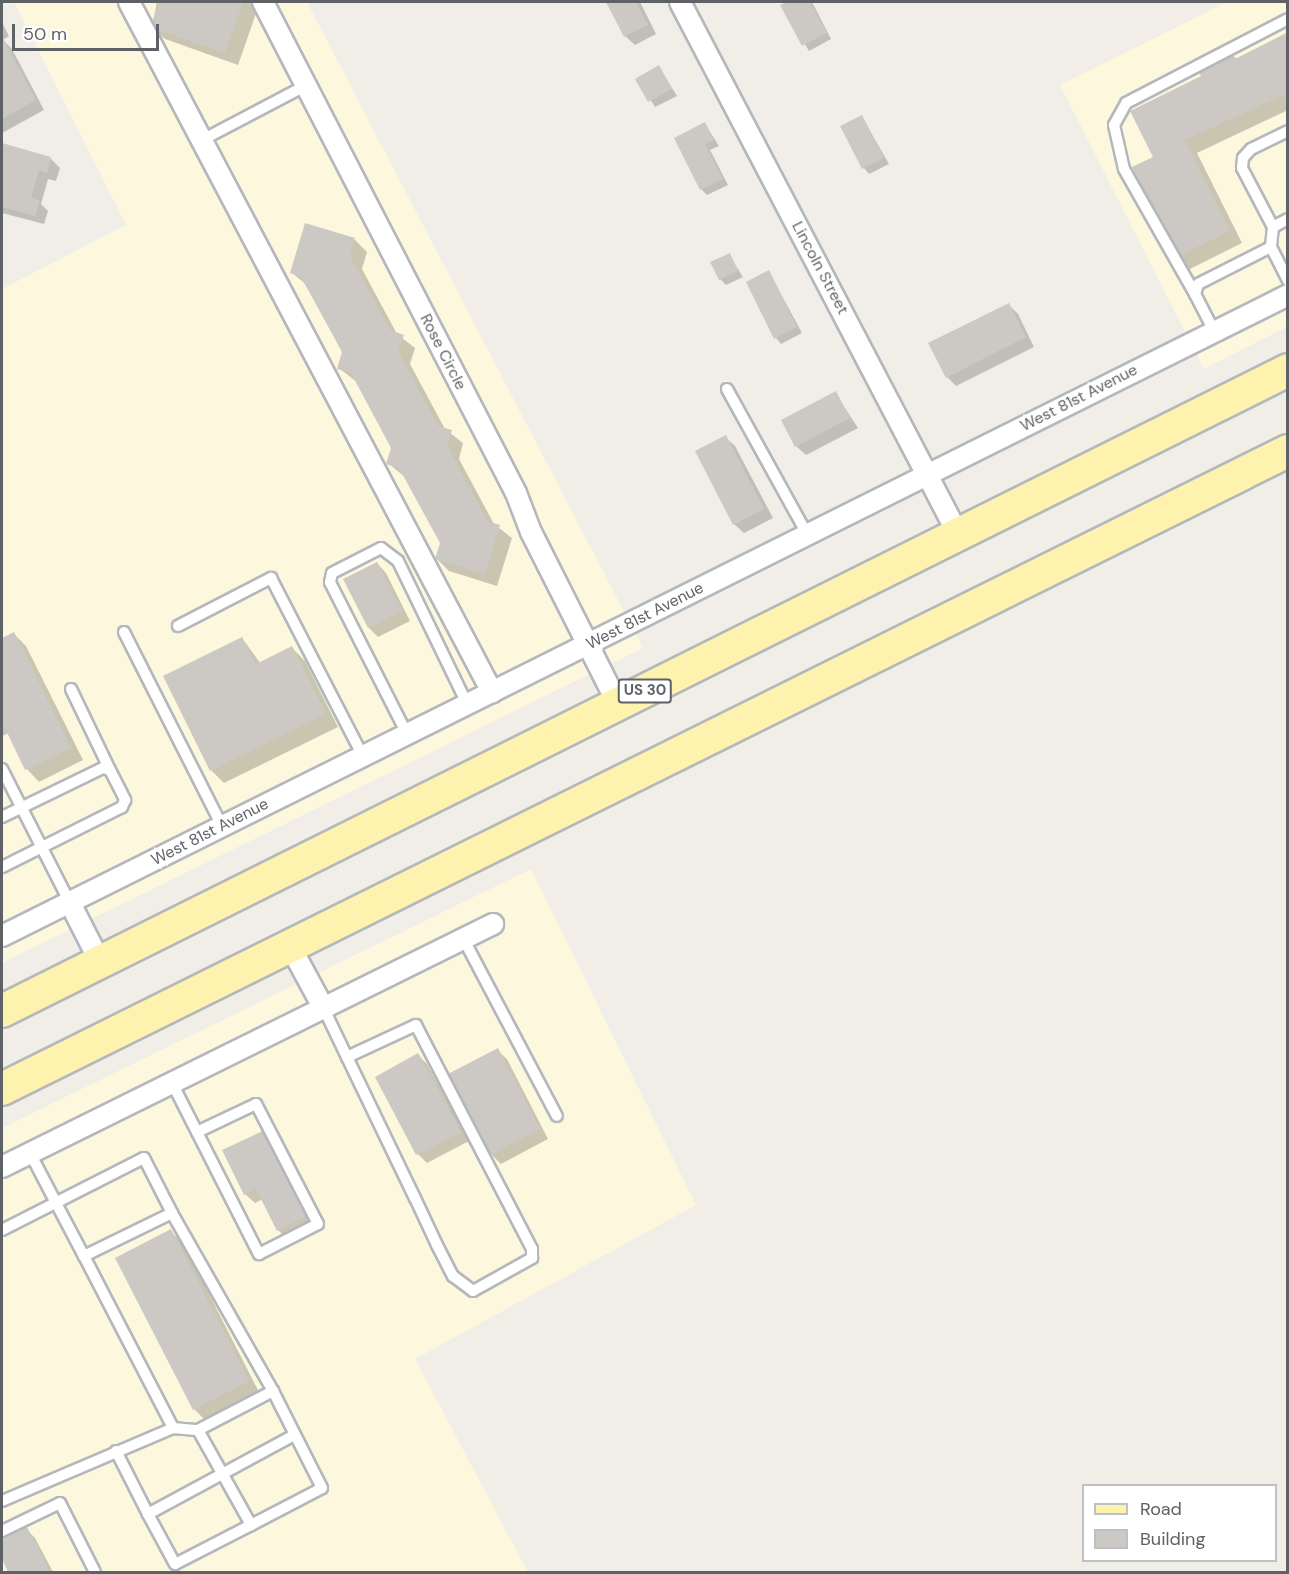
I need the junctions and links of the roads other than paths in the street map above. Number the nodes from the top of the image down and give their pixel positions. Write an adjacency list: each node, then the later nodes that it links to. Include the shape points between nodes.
1 (129, 2): 7 (street)
2 (263, 2): 5 (street, Rose Circle)
3 (680, 2): 18 (street, Lincoln Street)
4 (1287, 19): 12 (lane, via 1126,104 1114,125 1124,169)
5 (305, 86): 7 (lane); 23 (street, Rose Circle, via 516,493 531,532)
6 (1287, 131): 9 (lane, via 1251,149 1243,158 1242,168)
7 (202, 141): 25 (street)
8 (1287, 219): 9 (lane)
9 (1273, 227): 10 (lane)
10 (1271, 247): 11 (lane); 12 (lane, via 1198,284)
11 (1287, 281)
12 (1195, 294): 14 (lane)
13 (1287, 294): 14 (street, West 81st Avenue)
14 (1214, 331): 18 (street, West 81st Avenue)
15 (1287, 370): 20 (main road, US 30)
16 (727, 388): 19 (lane)
17 (1287, 451): 41 (main road)
18 (927, 474): 19 (street, West 81st Avenue); 20 (street, Lincoln Street)
19 (807, 534): 23 (street, West 81st Avenue)
20 (958, 534): 27 (main road, US 30)
21 (178, 626): 29 (lane, via 271,578)
22 (124, 632): 34 (lane)
23 (588, 644): 25 (street, West 81st Avenue); 27 (street, Rose Circle)
24 (70, 689): 31 (lane)
25 (492, 692): 26 (street, West 81st Avenue)
26 (467, 704): 28 (street, West 81st Avenue); 28 (lane, via 399,561 381,548 332,573 330,582)
27 (618, 704): 42 (main road, US 30)
28 (407, 734): 29 (street, West 81st Avenue)
29 (363, 756): 34 (street, West 81st Avenue)
30 (2, 769): 32 (lane)
31 (110, 770): 32 (lane, via 103,768); 35 (lane, via 125,800 122,807)
32 (22, 807): 33 (lane); 35 (lane)
33 (2, 817)
34 (222, 826): 37 (street, West 81st Avenue)
35 (42, 848): 36 (lane); 37 (lane)
36 (2, 867)
37 (70, 903): 39 (street, West 81st Avenue); 42 (street)
38 (493, 924): 40 (street)
39 (2, 936)
40 (463, 938): 43 (street); 48 (lane)
41 (290, 945): 43 (street); 47 (main road)
42 (99, 962): 44 (main road, US 30)
43 (323, 1007): 45 (lane); 46 (street)
44 (2, 1011)
45 (346, 1057): 45 (lane, via 416,1025 532,1250 532,1258 473,1291 461,1285)
46 (172, 1083): 49 (lane); 50 (street)
47 (2, 1089)
48 (557, 1116)
49 (197, 1132): 49 (lane, via 259,1254 318,1224 256,1104)
50 (30, 1153): 51 (street); 52 (lane)
51 (2, 1167)
52 (56, 1203): 53 (lane, via 144,1158); 54 (lane); 55 (lane)
53 (172, 1213): 55 (lane); 56 (lane)
54 (2, 1230)
55 (84, 1256): 57 (lane)
56 (273, 1391): 58 (lane); 59 (lane)
57 (173, 1428): 58 (lane); 60 (lane)
58 (198, 1430): 61 (lane)
59 (294, 1436): 61 (lane); 64 (lane, via 322,1488)
60 (116, 1451): 62 (lane); 63 (lane)
61 (222, 1473): 63 (lane); 64 (lane)
62 (2, 1501)
63 (147, 1514): 64 (lane, via 175,1564)
64 (251, 1525)
65 (2, 1531): 66 (lane, via 60,1503)
66 (95, 1572)

